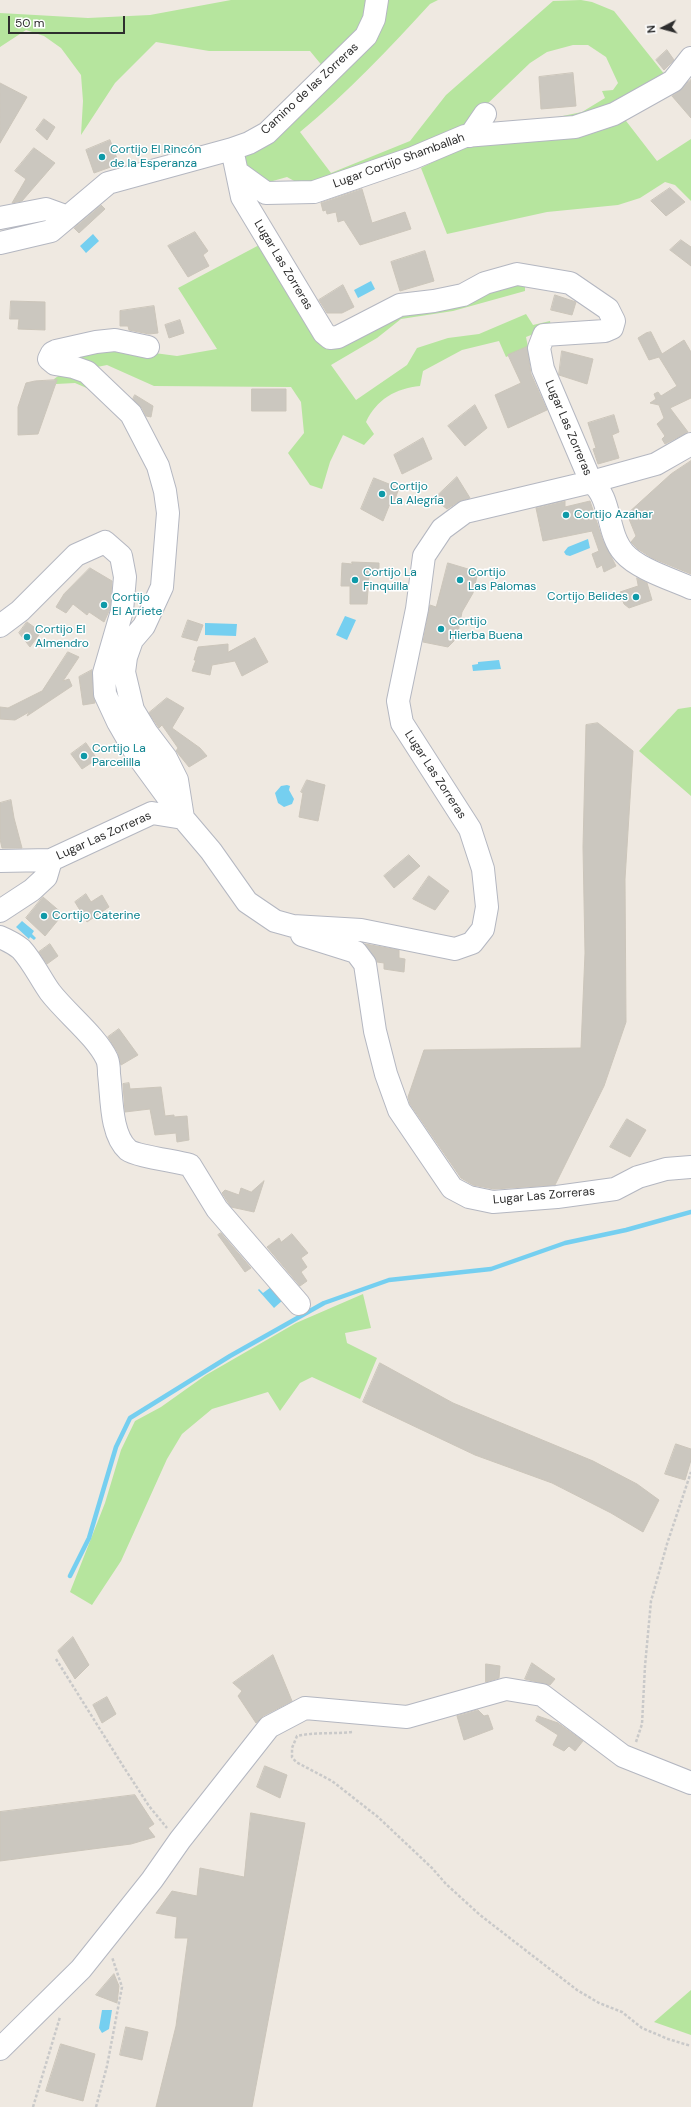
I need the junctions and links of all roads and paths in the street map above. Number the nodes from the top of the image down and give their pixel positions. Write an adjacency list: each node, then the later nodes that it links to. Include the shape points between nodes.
1 (377, 0): 5 (street, Camino de las Zorreras, via 374,19 366,36 267,133)
2 (691, 58): 4 (street, Lugar Cortijo Shamballah, via 673,81 614,114 575,127)
3 (485, 114): 4 (street)
4 (470, 136): 6 (street, Lugar Cortijo Shamballah, via 314,192 266,193)
5 (232, 150): 6 (street, Lugar Las Zorreras); 7 (street, Camino de las Zorreras, via 108,183)
6 (237, 172): 12 (street, Lugar Las Zorreras, via 242,197 324,333 330,338 400,305 463,295 486,283 517,274 570,283 608,309 614,321 612,328 605,331 544,335 539,348 543,369)
7 (68, 217): 8 (street, via 46,209); 9 (street, Camino de las Zorreras, via 51,231)
8 (0, 218)
9 (0, 244)
10 (148, 347): 15 (street, via 115,340 96,342 56,351 49,359 55,364 87,372 131,414 158,466 168,513 162,587 144,626 132,640 124,672 133,710 166,758 177,780)
11 (691, 444): 12 (street, via 656,464)
12 (591, 482): 13 (street, via 600,488 615,539 623,552 635,563); 19 (street, Lugar Las Zorreras, via 465,512 442,529 424,556 417,609 398,701 402,723 470,829 484,869 487,907 483,929 472,944 455,949 361,930)
13 (691, 588)
14 (0, 626): 15 (street, via 20,611 76,555 105,542 122,556 125,577 122,611 104,673 106,694 137,755)
15 (183, 818): 16 (street, Lugar Las Zorreras, via 152,813); 19 (street, via 211,851 247,902 274,921)
16 (51, 860): 17 (street, Lugar Las Zorreras); 18 (street, via 46,877 32,890)
17 (0, 861)
18 (0, 910)
19 (292, 926): 21 (street, Lugar Las Zorreras, via 297,933 356,952 364,964 375,1031 399,1110 452,1188 469,1197 493,1202 557,1197 615,1189 638,1177 666,1169)
20 (0, 937): 22 (street, via 20,948 28,957 49,990 107,1060 111,1105 123,1144 137,1155 148,1155 190,1165 217,1209)
21 (691, 1167)
22 (299, 1304)
23 (691, 1472): 26 (path, via 651,1601 642,1724 632,1752)
24 (56, 1658): 28 (path, via 149,1806)
25 (376, 1714): 26 (street, via 408,1717 506,1690 542,1695); 28 (street, via 305,1708 269,1727); 31 (path, via 367,1726 359,1731 297,1736 292,1748 292,1757 296,1762 332,1781 378,1817 480,1915 576,1990 599,2004 622,2012 642,2028)
26 (623, 1756): 27 (street)
27 (691, 1783)
28 (180, 1840): 32 (street, via 81,1970)
29 (106, 1960): 34 (path, via 111,1954 122,1987 107,2066)
30 (60, 2016): 33 (path)
31 (691, 2046)
32 (0, 2049)
33 (33, 2107)
34 (96, 2107)

